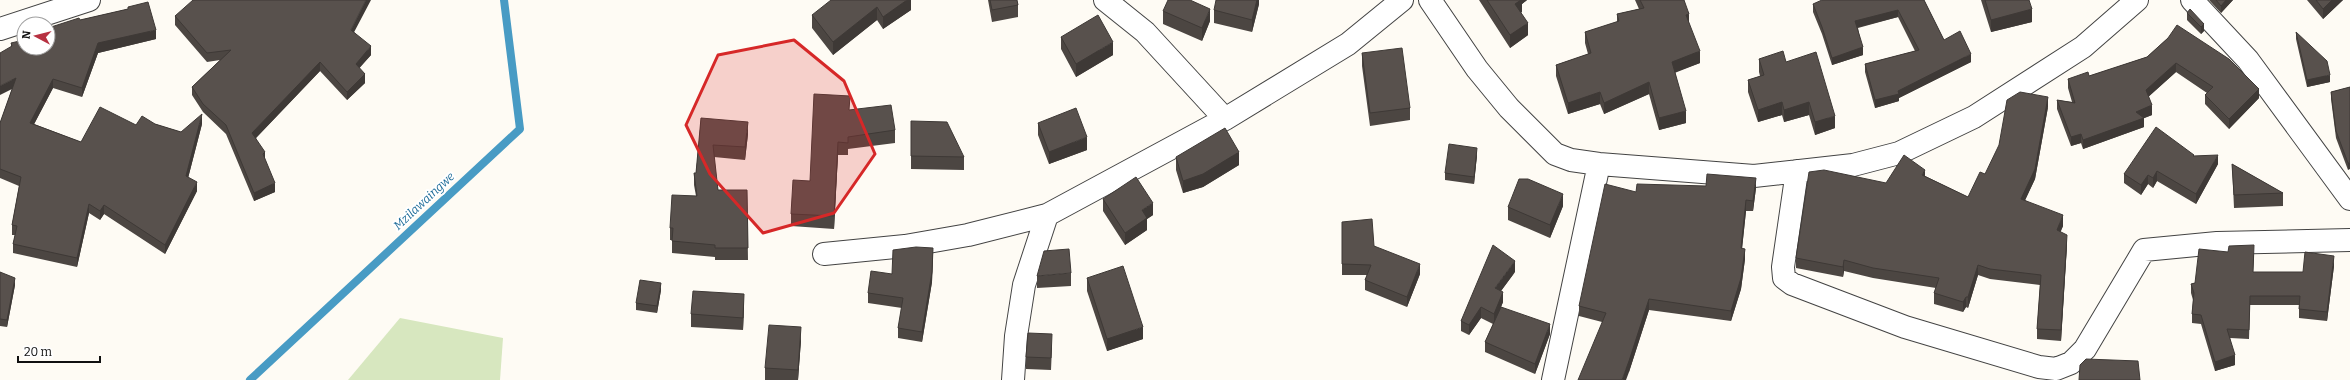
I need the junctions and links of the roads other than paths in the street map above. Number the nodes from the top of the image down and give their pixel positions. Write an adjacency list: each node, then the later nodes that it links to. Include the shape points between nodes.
1 (89, 0): 7 (street)
2 (1105, 0): 8 (street, via 1145,32)
3 (1402, 0): 8 (street, via 1348,44)
4 (1430, 0): 9 (street, via 1477,69 1544,146 1555,154 1571,160)
5 (2137, 0): 10 (street, via 2083,47 1974,117 1899,153 1853,165)
6 (2192, 0): 11 (street, via 2248,60)
7 (0, 28)
8 (1225, 120): 12 (street)
9 (1599, 164): 10 (street, via 1754,176); 16 (street)
10 (1797, 171): 13 (street, via 1783,267 1784,278 1792,284 1905,327 2039,367 2056,369 2071,363 2085,349 2144,250 2217,243)
11 (2350, 199)
12 (1047, 214): 14 (street, via 968,235 905,246); 15 (street, via 1024,285 1016,336)
13 (2350, 240)
14 (824, 254)
15 (1014, 380)
16 (1553, 380)

